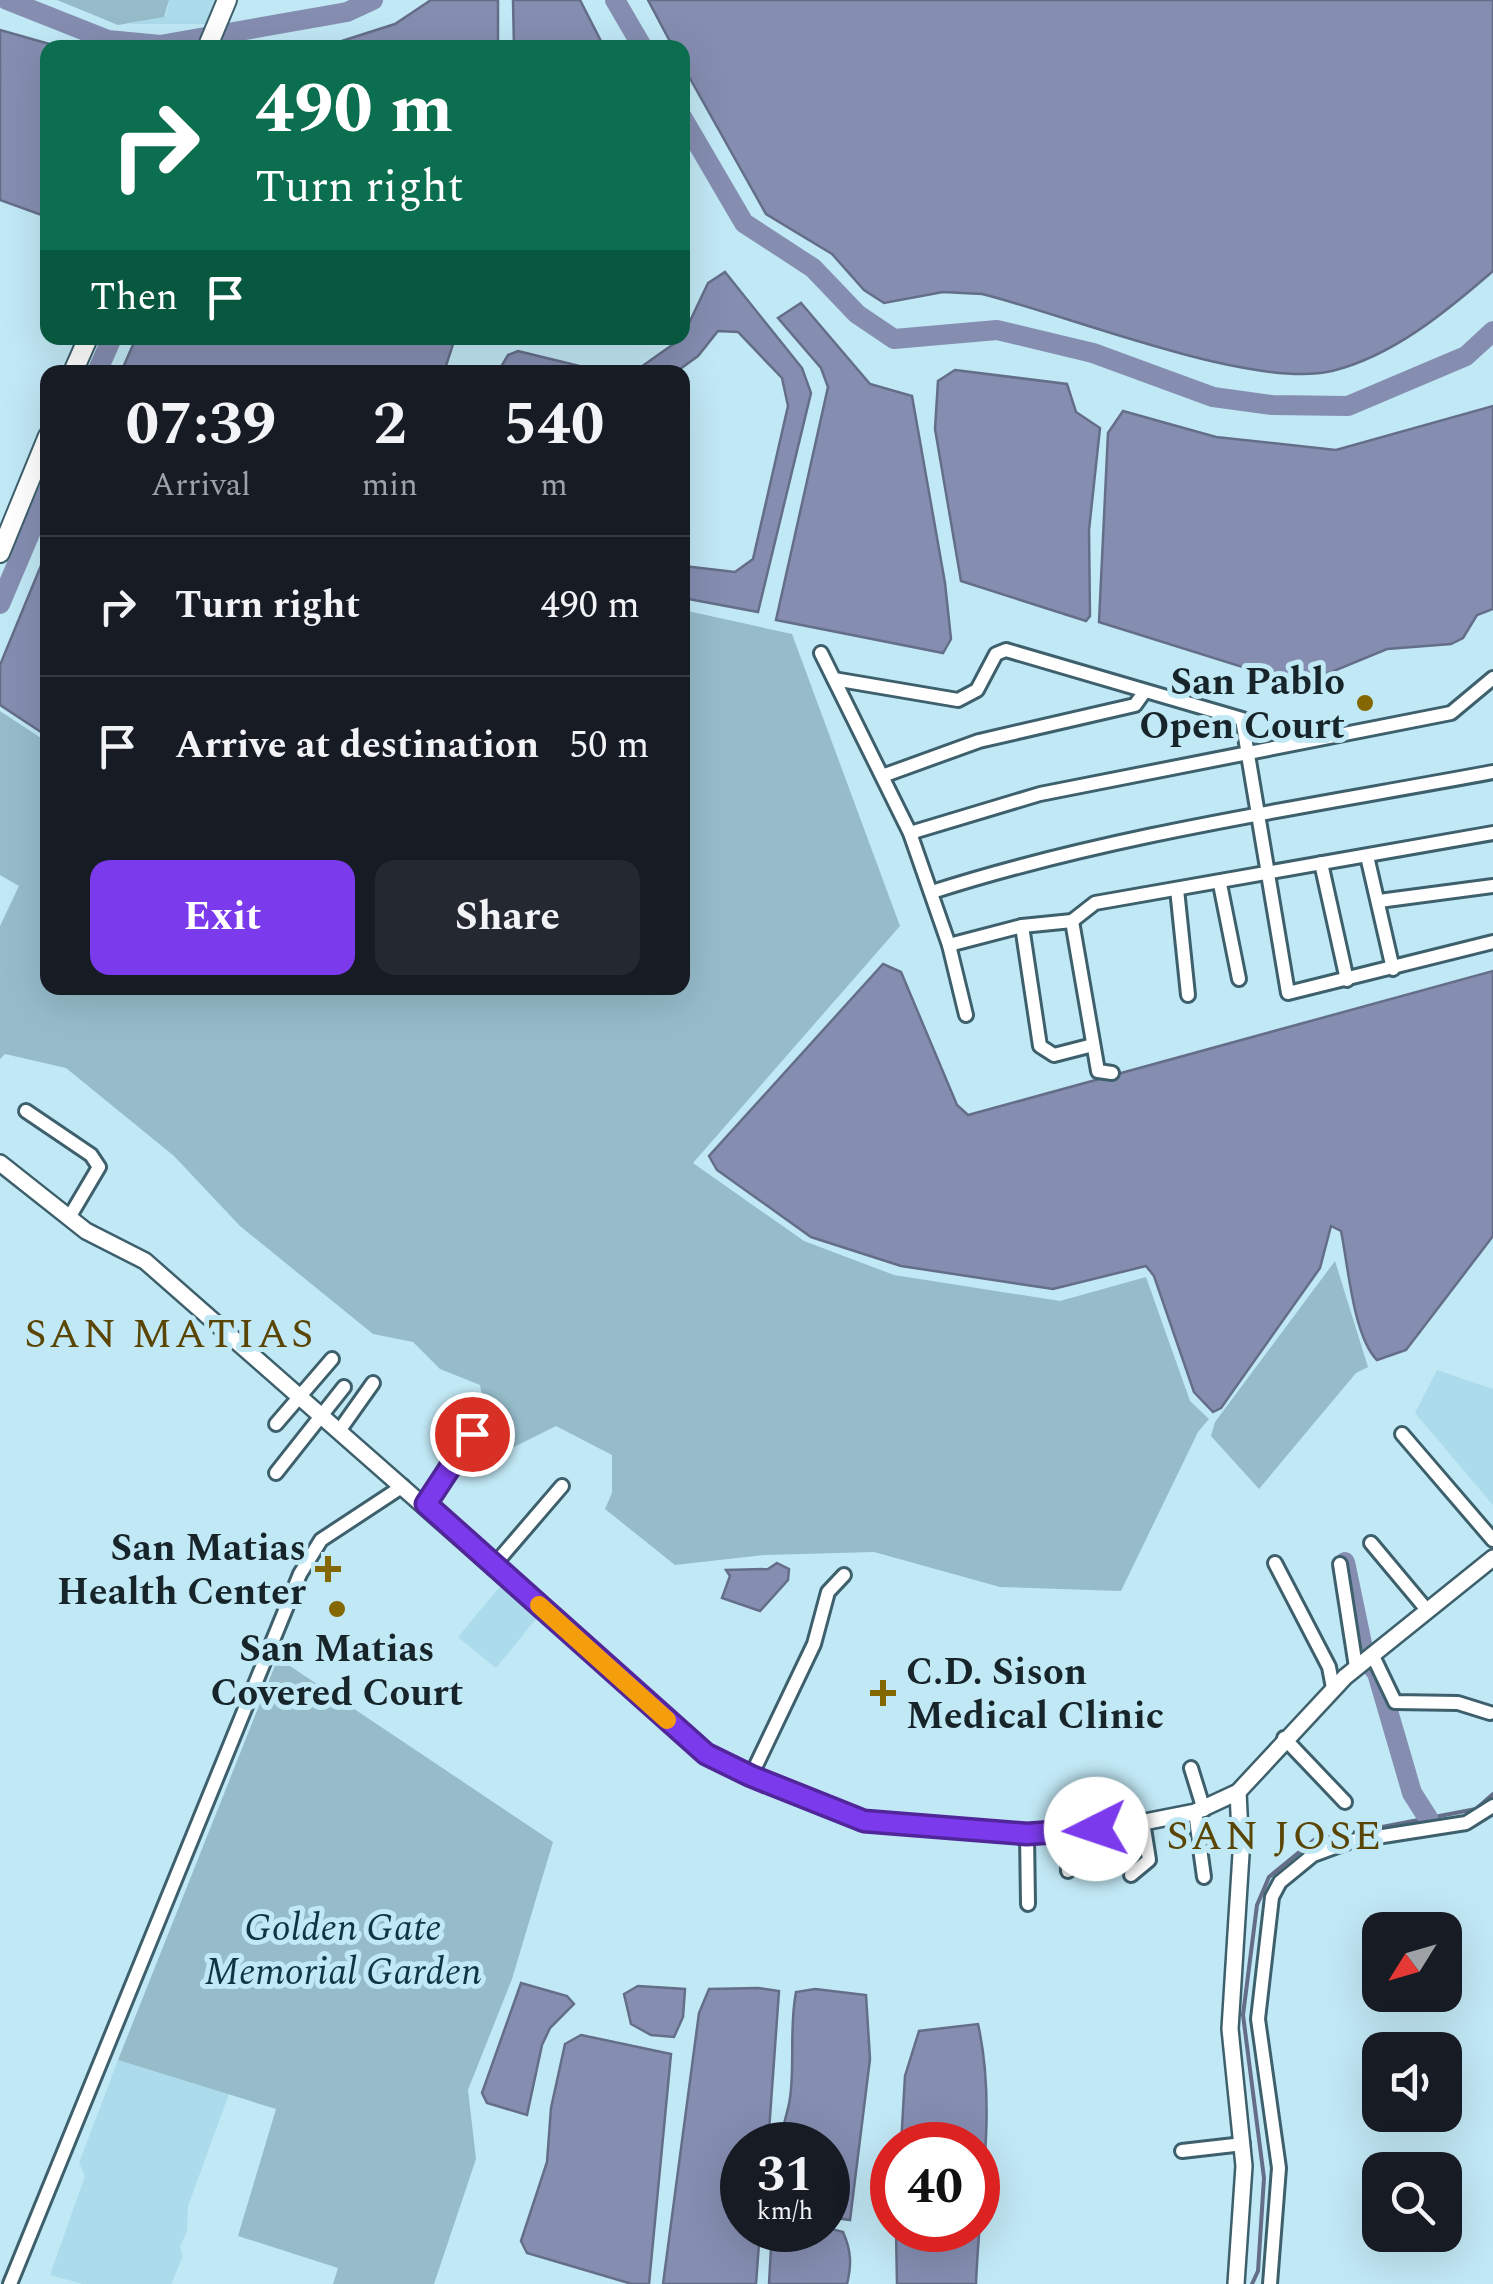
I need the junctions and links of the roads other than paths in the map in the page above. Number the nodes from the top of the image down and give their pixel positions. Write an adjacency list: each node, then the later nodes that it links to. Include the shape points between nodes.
1 (227, 0): 2 (main road)
2 (210, 40)
3 (40, 456): 4 (main road)
4 (0, 553)
5 (822, 653): 7 (street)
6 (1493, 678): 9 (street, via 1451,712)
7 (834, 680): 8 (street, via 958,700 977,690 996,654 1006,650); 11 (street)
8 (1145, 691): 9 (street, via 1242,719); 11 (street, via 1135,705 980,741)
9 (1250, 752): 12 (street); 13 (street, via 1040,794)
10 (1493, 772): 12 (street)
11 (884, 775): 13 (street)
12 (1261, 816): 17 (street); 21 (street, via 1012,866)
13 (910, 832): 21 (street)
14 (1493, 833): 15 (street)
15 (1367, 856): 16 (street); 22 (street)
16 (1321, 863): 17 (street); 29 (street)
17 (1268, 872): 18 (street); 29 (street, via 1288,993)
18 (1220, 884): 20 (street); 28 (street)
19 (1493, 886): 22 (street)
20 (1177, 888): 23 (street, via 1095,903); 30 (street)
21 (932, 892): 26 (street)
22 (1379, 901): 27 (street)
23 (1072, 921): 24 (street); 32 (street)
24 (1022, 926): 26 (street); 32 (street, via 1040,1046 1054,1055)
25 (1493, 942): 27 (street)
26 (949, 945): 31 (street)
27 (1393, 969): 29 (street)
28 (1239, 978)
29 (1347, 980)
30 (1188, 994)
31 (966, 1015)
32 (1093, 1046): 33 (street, via 1098,1071)
33 (1112, 1074)
34 (26, 1111): 36 (street, via 99,1167)
35 (0, 1164): 36 (street)
36 (70, 1216): 40 (street, via 145,1262)
37 (332, 1359): 40 (street)
38 (373, 1384): 43 (street)
39 (344, 1387): 41 (street)
40 (300, 1396): 41 (street); 42 (street)
41 (324, 1418): 43 (street); 46 (street)
42 (276, 1424)
43 (339, 1431): 47 (street)
44 (472, 1434): 49 (street)
45 (1402, 1434): 50 (street)
46 (276, 1473)
47 (403, 1486): 49 (street); 77 (street, via 321,1540 300,1574)
48 (562, 1486): 54 (street)
49 (426, 1504): 54 (street)
50 (1493, 1540)
51 (1370, 1543): 57 (street)
52 (1493, 1558): 57 (street)
53 (1275, 1563): 59 (street)
54 (494, 1564): 63 (street, via 706,1754)
55 (1340, 1564): 58 (street)
56 (844, 1574): 63 (street, via 828,1592 814,1644)
57 (1427, 1610): 58 (street)
58 (1364, 1661): 59 (street); 60 (street, via 1395,1702 1458,1703)
59 (1334, 1688): 61 (street)
60 (1490, 1713)
61 (1284, 1738): 64 (street); 65 (street)
62 (1192, 1768): 67 (street)
63 (751, 1776): 70 (street, via 864,1821)
64 (1238, 1792): 67 (street); 75 (street, via 1241,1854 1230,2030)
65 (1345, 1802)
66 (1493, 1806): 79 (street, via 1466,1823 1351,1841 1314,1855 1272,1896 1258,2019 1279,2168)
67 (1200, 1811): 68 (street); 73 (street)
68 (1142, 1822): 69 (street); 72 (street, via 1149,1860)
69 (1068, 1832): 70 (street); 71 (street)
70 (1027, 1834): 74 (street)
71 (1068, 1871)
72 (1130, 1875)
73 (1204, 1877)
74 (1028, 1904)
75 (1243, 2144): 76 (street); 78 (street)
76 (1182, 2152)
77 (10, 2284)
78 (1236, 2284)
79 (1270, 2284)

